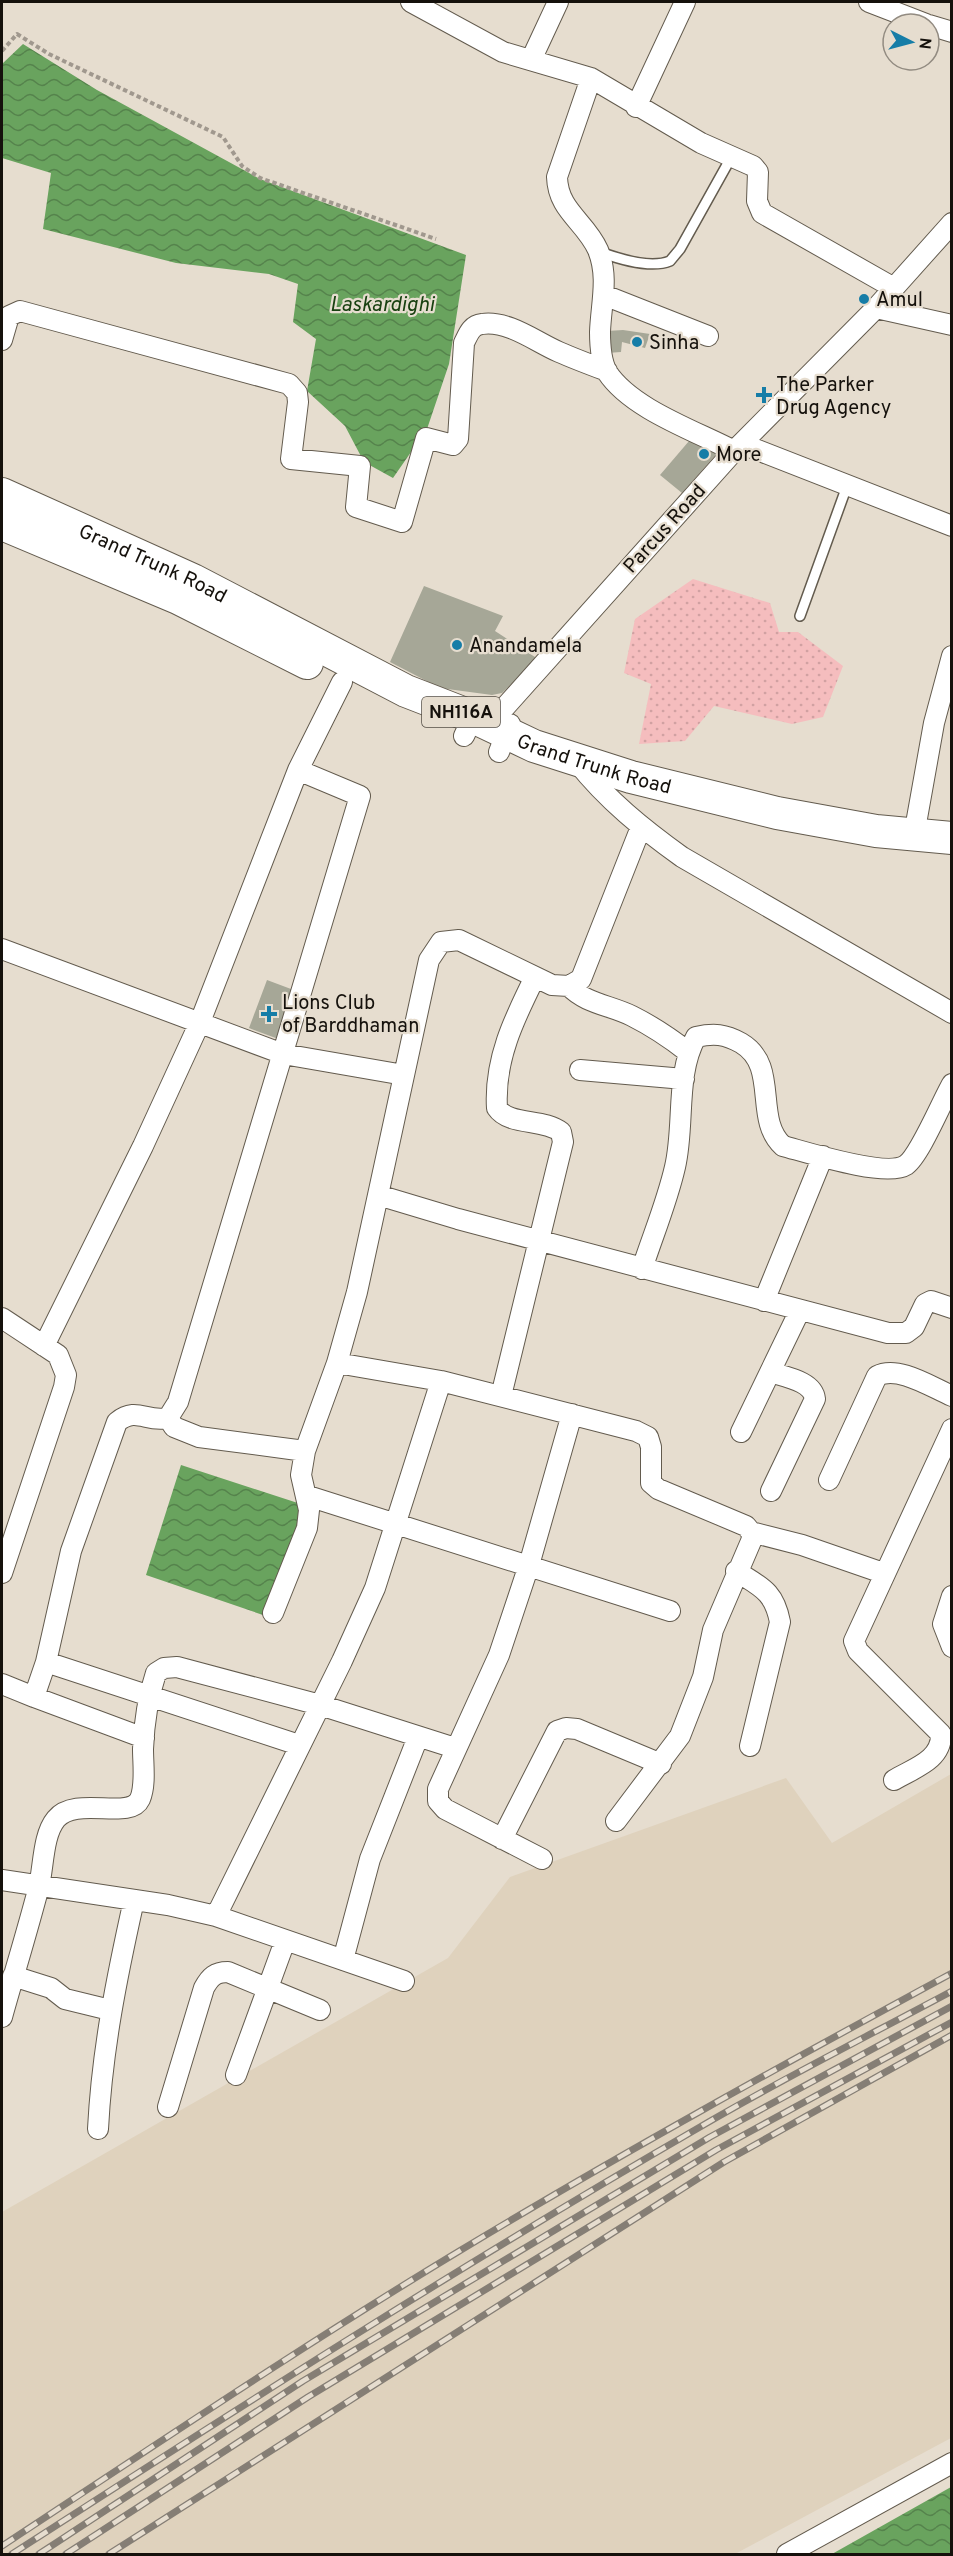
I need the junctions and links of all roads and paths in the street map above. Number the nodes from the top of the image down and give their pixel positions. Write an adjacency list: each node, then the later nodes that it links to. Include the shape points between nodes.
1 (558, 2): 7 (street)
2 (685, 2): 9 (street)
3 (868, 2): 5 (street)
4 (425, 5): 7 (street, via 503,52)
5 (894, 12)
6 (2, 51): 12 (path, via 17,34 59,59 223,137 242,166 260,178)
7 (531, 60): 8 (street)
8 (591, 78): 9 (street); 13 (street, via 557,177 561,201)
9 (636, 107): 14 (street, via 753,166 758,172 757,201 762,213)
10 (728, 163): 13 (lane, via 670,261 656,264)
11 (951, 223): 14 (street, Parcus Road)
12 (436, 239)
13 (598, 251): 15 (street)
14 (894, 288): 16 (street, Parcus Road)
15 (604, 295): 18 (street); 20 (street, via 600,333)
16 (876, 308): 17 (street); 21 (street, Parcus Road)
17 (951, 325)
18 (708, 336)
19 (2, 340): 20 (street, via 9,316 20,311 289,384 297,393 298,402 291,459 360,466 356,507 402,522 426,438 447,445 458,439 464,343 469,331 479,324 494,324)
20 (607, 371): 21 (street, via 627,394 644,405)
21 (738, 447): 22 (street); 30 (street, Parcus Road)
22 (847, 486): 25 (street); 26 (lane)
23 (2, 494): 29 (highway, Grand Trunk Road / NH116A, via 193,580)
24 (2, 524): 28 (highway, Grand Trunk Road / NH116A, via 178,598)
25 (951, 526)
26 (800, 616)
27 (951, 656): 35 (street, via 934,723)
28 (342, 682): 29 (highway, Grand Trunk Road / NH116A, via 383,703); 32 (street)
29 (468, 726): 30 (highway, Grand Trunk Road / NH116A)
30 (504, 731): 31 (highway, Grand Trunk Road / NH116A); 33 (highway, Grand Trunk Road / NH116A)
31 (577, 762): 33 (street); 35 (highway, Grand Trunk Road / NH116A, via 789,815)
32 (298, 770): 42 (street); 44 (street, via 360,796)
33 (596, 786): 34 (street); 37 (highway, Grand Trunk Road / NH116A, via 802,840)
34 (641, 827): 40 (street, via 581,979); 41 (street, via 682,857)
35 (914, 835): 36 (highway, Grand Trunk Road / NH116A)
36 (951, 838)
37 (951, 860)
38 (2, 949): 42 (street)
39 (535, 977): 40 (street, via 552,985); 46 (street, via 459,940 441,942 429,960); 51 (street, via 508,1033 497,1098 501,1113 561,1132 563,1142)
40 (569, 986): 43 (street, via 578,996 651,1026)
41 (951, 1014)
42 (200, 1022): 44 (street); 57 (street)
43 (688, 1052): 47 (street); 49 (street, via 696,1036 713,1033 746,1047 758,1060 766,1085 769,1125 774,1137 783,1146)
44 (283, 1054): 46 (street); 64 (street, via 178,1402)
45 (580, 1070): 47 (street)
46 (404, 1075): 50 (street)
47 (684, 1079): 52 (street, via 675,1169)
48 (951, 1084): 49 (street, via 916,1154 905,1165 878,1168)
49 (823, 1156): 53 (street)
50 (378, 1195): 51 (street); 58 (street)
51 (538, 1239): 52 (street); 61 (street)
52 (642, 1269): 53 (street)
53 (764, 1301): 55 (street)
54 (951, 1308): 55 (street, via 931,1301 925,1304 914,1327 899,1334)
55 (800, 1310): 59 (street)
56 (2, 1318): 57 (street)
57 (44, 1346): 75 (street, via 63,1362 64,1387)
58 (337, 1363): 60 (street); 67 (street)
59 (770, 1372): 66 (street); 69 (street, via 809,1386 815,1399)
60 (441, 1381): 61 (street); 71 (street)
61 (501, 1396): 63 (street)
62 (951, 1396): 68 (street, via 895,1373 877,1376)
63 (572, 1414): 72 (street, via 648,1437 651,1483); 73 (street)
64 (168, 1418): 67 (street, via 174,1427 199,1437); 81 (street, via 127,1414 117,1422 71,1551)
65 (951, 1429): 76 (street)
66 (741, 1432)
67 (305, 1451): 70 (street, via 302,1475)
68 (829, 1480)
69 (771, 1491)
70 (308, 1496): 71 (street); 79 (street, via 307,1528)
71 (397, 1523): 73 (street); 85 (street, via 375,1588)
72 (752, 1532): 74 (street); 76 (street)
73 (529, 1565): 78 (street); 90 (street, via 499,1655)
74 (736, 1571): 89 (street, via 766,1590 777,1605 780,1622); 91 (street, via 713,1630 693,1707)
75 (2, 1573)
76 (883, 1573): 92 (street, via 854,1641 858,1652 941,1734 933,1757)
77 (951, 1596): 80 (street, via 943,1623)
78 (670, 1611)
79 (273, 1613)
80 (951, 1647)
81 (46, 1662): 83 (street); 84 (street)
82 (2, 1684): 84 (street)
83 (149, 1696): 85 (street, via 156,1673 177,1667); 87 (street); 88 (street)
84 (34, 1697): 87 (street)
85 (320, 1705): 86 (street); 88 (street)
86 (418, 1737): 90 (street); 101 (street, via 370,1859)
87 (144, 1738): 97 (street, via 143,1792 139,1801 128,1809 73,1809 56,1819)
88 (299, 1745): 99 (street)
89 (750, 1746)
90 (455, 1748): 94 (street, via 438,1789 438,1801 445,1809)
91 (661, 1764): 93 (street); 94 (street, via 577,1729 557,1731)
92 (894, 1780)
93 (616, 1821)
94 (502, 1839): 95 (street)
95 (542, 1859)
96 (2, 1880): 97 (street)
97 (39, 1887): 98 (street); 102 (street)
98 (134, 1900): 99 (street); 105 (street)
99 (216, 1916): 100 (street)
100 (285, 1941): 101 (street); 104 (street)
101 (343, 1960): 103 (street)
102 (13, 1976): 105 (street, via 44,1985 65,1999); 107 (street)
103 (404, 1981)
104 (268, 1988): 106 (street); 108 (street); 109 (street, via 228,1972 210,1977)
105 (110, 2010): 110 (street)
106 (320, 2010)
107 (2, 2017)
108 (236, 2075)
109 (168, 2107)
110 (98, 2129)
111 (951, 2463): 112 (street)
112 (787, 2554)

